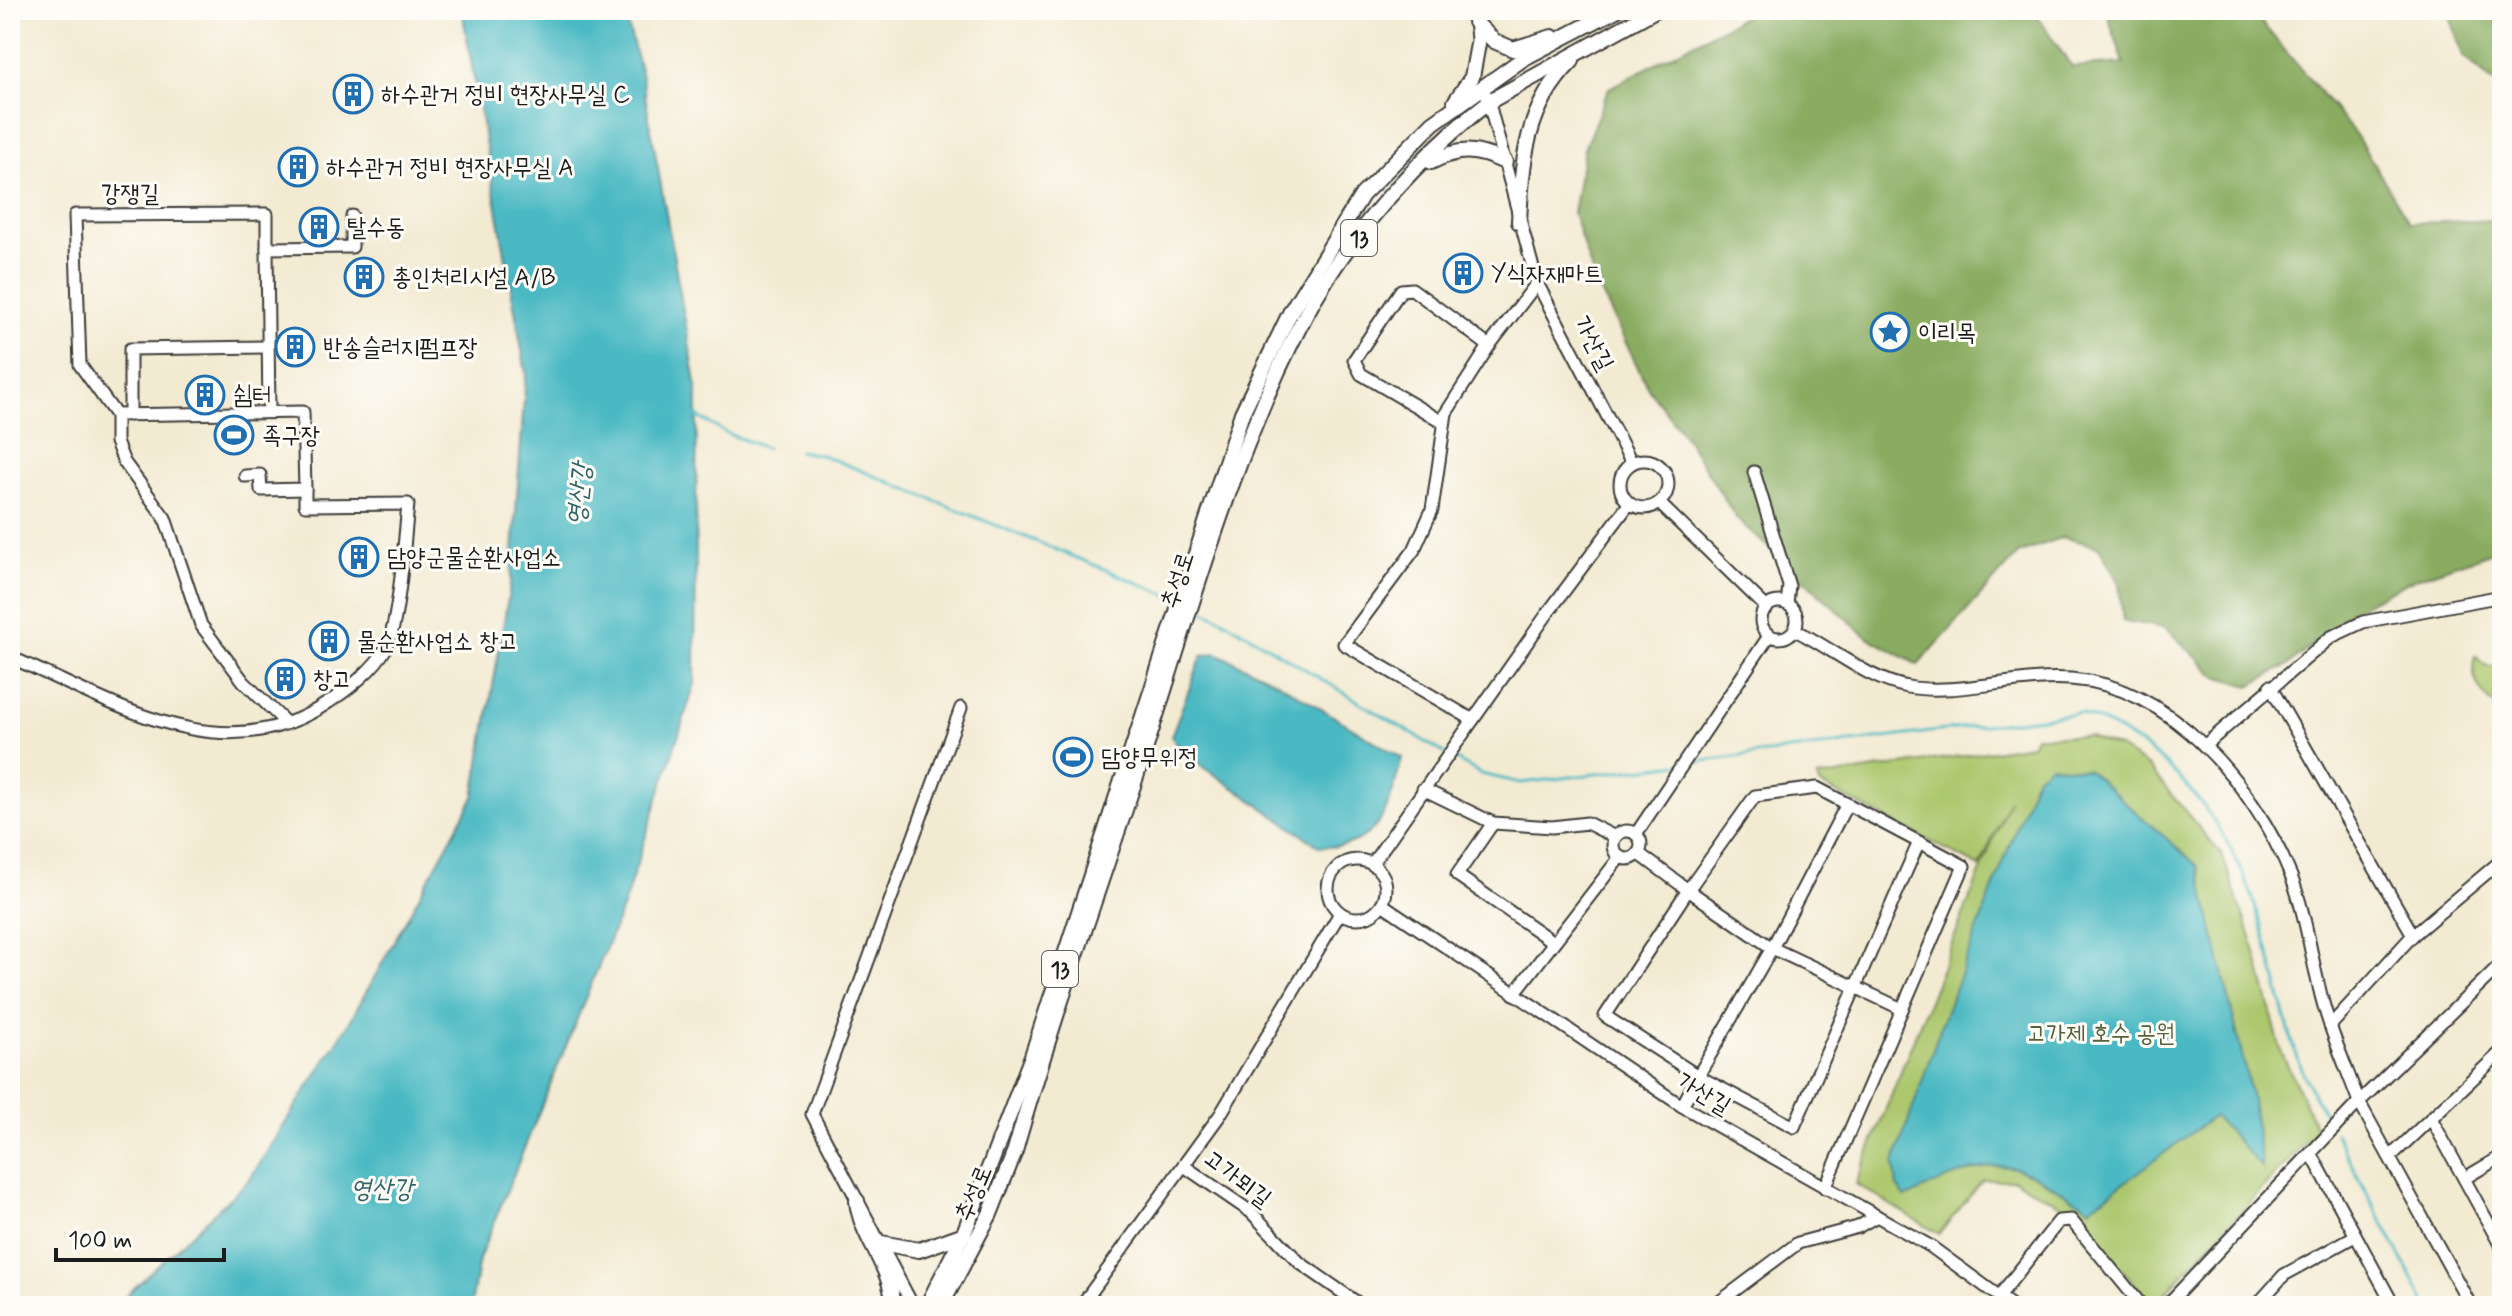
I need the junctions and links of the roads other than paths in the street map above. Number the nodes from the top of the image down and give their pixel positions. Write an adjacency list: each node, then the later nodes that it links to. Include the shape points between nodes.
1 (1616, 10): 4 (main road, 추성로 / 13)
2 (1655, 10): 6 (main road, 추성로 / 13)
3 (1474, 16): 4 (main road, via 1494,41 1513,49); 5 (street)
4 (1572, 33): 7 (main road, 추성로 / 13)
5 (1478, 44): 7 (street); 9 (main road, via 1472,77)
6 (1590, 44): 8 (main road, 추성로 / 13); 13 (main road, via 1554,79 1531,125 1522,157)
7 (1482, 87): 8 (street, 가산길); 9 (main road, 추성로 / 13)
8 (1490, 101): 10 (street, 가산길); 11 (main road, 추성로 / 13)
9 (1451, 109): 28 (main road, 추성로 / 13, via 1362,195 1291,311 1242,413)
10 (1505, 162): 11 (main road, via 1472,149 1452,151); 13 (street, 가산길)
11 (1420, 167): 28 (main road, 추성로 / 13, via 1385,202 1306,312)
12 (352, 216): 14 (street, via 352,247)
13 (1519, 222): 15 (street, 가산길)
14 (267, 248): 17 (street, 강쟁길); 19 (street, 강쟁길, via 267,214 75,215 77,354)
15 (1537, 283): 16 (street); 22 (street, 가산길)
16 (1489, 346): 21 (street); 21 (street, via 1412,289 1401,290 1354,360 1361,374)
17 (268, 347): 18 (street, 강쟁길); 20 (street, via 130,349)
18 (269, 412): 20 (street); 25 (street, via 303,412)
19 (116, 415): 20 (street); 39 (street, 강쟁길, via 116,442 124,462 165,518 201,625 244,682)
20 (130, 415)
21 (1443, 422): 38 (street, via 1440,472 1414,550 1344,644)
22 (1632, 463): 26 (street, via 1648,460 1661,467 1667,489); 27 (street, via 1619,482)
23 (1754, 472): 30 (street, via 1789,586)
24 (245, 476): 25 (street, via 260,475 261,490)
25 (305, 489): 39 (street, via 305,505 408,504 386,648 332,700)
26 (1659, 503): 27 (street, via 1644,508); 31 (street)
27 (1629, 504): 38 (street)
28 (1195, 577): 32 (main road, 추성로 / 13)
29 (2502, 596): 36 (street, via 2363,622 2331,637)
30 (1787, 604): 31 (street); 33 (street, via 1797,618)
31 (1767, 608): 34 (street, via 1761,622)
32 (1179, 626): 75 (main road, 추성로 / 13, via 1032,1056); 84 (main road, 추성로 / 13, via 1015,1151 990,1214)
33 (1795, 630): 34 (street, via 1781,638); 40 (street, via 1881,679 1908,687 2020,680 2095,682 2135,696)
34 (1769, 636): 44 (street)
35 (10, 657): 39 (street, via 173,727 226,735)
36 (2270, 686): 40 (street); 54 (street)
37 (961, 708): 73 (street, via 812,1114)
38 (1473, 720): 41 (street)
39 (286, 723)
40 (2204, 746): 61 (street, via 2277,846 2302,907)
41 (1423, 789): 43 (street); 50 (street)
42 (1847, 804): 46 (street); 51 (street, via 1817,788 1755,796); 56 (street)
43 (1493, 823): 45 (street, via 1587,823); 55 (street, via 1457,875)
44 (1636, 834): 45 (street); 47 (street, via 1641,842)
45 (1615, 837): 48 (street, via 1613,846)
46 (1919, 842): 58 (street); 60 (street, via 1964,866)
47 (1638, 853): 48 (street); 51 (street)
48 (1620, 857): 55 (street)
49 (2502, 860): 54 (street)
50 (1372, 864): 52 (street, via 1384,877); 53 (street, via 1346,862 1332,874 1329,899)
51 (1688, 890): 56 (street); 63 (street, via 1605,1016)
52 (1382, 904): 53 (street, via 1358,918); 59 (street, 가산길)
53 (1340, 913): 70 (street, via 1255,1061)
54 (2413, 935): 61 (street)
55 (1553, 942): 59 (street)
56 (1772, 948): 58 (street); 63 (street)
57 (2502, 963): 64 (street)
58 (1856, 987): 60 (street); 63 (street, via 1794,1127)
59 (1514, 994): 65 (street, 가산길)
60 (1902, 1009): 72 (street)
61 (2330, 1026): 64 (street)
62 (2502, 1051): 66 (street)
63 (1698, 1076): 65 (street)
64 (2359, 1102): 67 (street); 69 (street)
65 (1682, 1106): 72 (street, 가산길)
66 (2432, 1120): 69 (street); 71 (street)
67 (2315, 1150): 76 (street); 90 (street)
68 (2502, 1156): 71 (street)
69 (2390, 1157): 92 (street)
70 (1184, 1166): 85 (street, 고가뫼길); 86 (street, 고가뫼길, via 1251,1212 1300,1263)
71 (2465, 1178): 78 (street)
72 (1825, 1188): 74 (street, 가산길)
73 (857, 1201): 77 (street); 81 (main road, via 859,1220 893,1286)
74 (1877, 1216): 79 (street, 가산길); 87 (street, via 1858,1227 1798,1243)
75 (964, 1233): 77 (main road, via 919,1250); 83 (main road, 추성로 / 13)
76 (2355, 1236): 80 (street); 91 (street, via 2284,1275)
77 (881, 1243): 82 (street)
78 (2502, 1248)
79 (2000, 1295): 88 (street, 가산길); 89 (street, via 2059,1221 2071,1220)
80 (2389, 1304)
81 (893, 1306)
82 (913, 1306)
83 (927, 1306)
84 (941, 1306)
85 (1081, 1306)
86 (1362, 1306)
87 (1714, 1306)
88 (2012, 1306)
89 (2142, 1306)
90 (2166, 1306)
91 (2256, 1306)
92 (2471, 1306)

